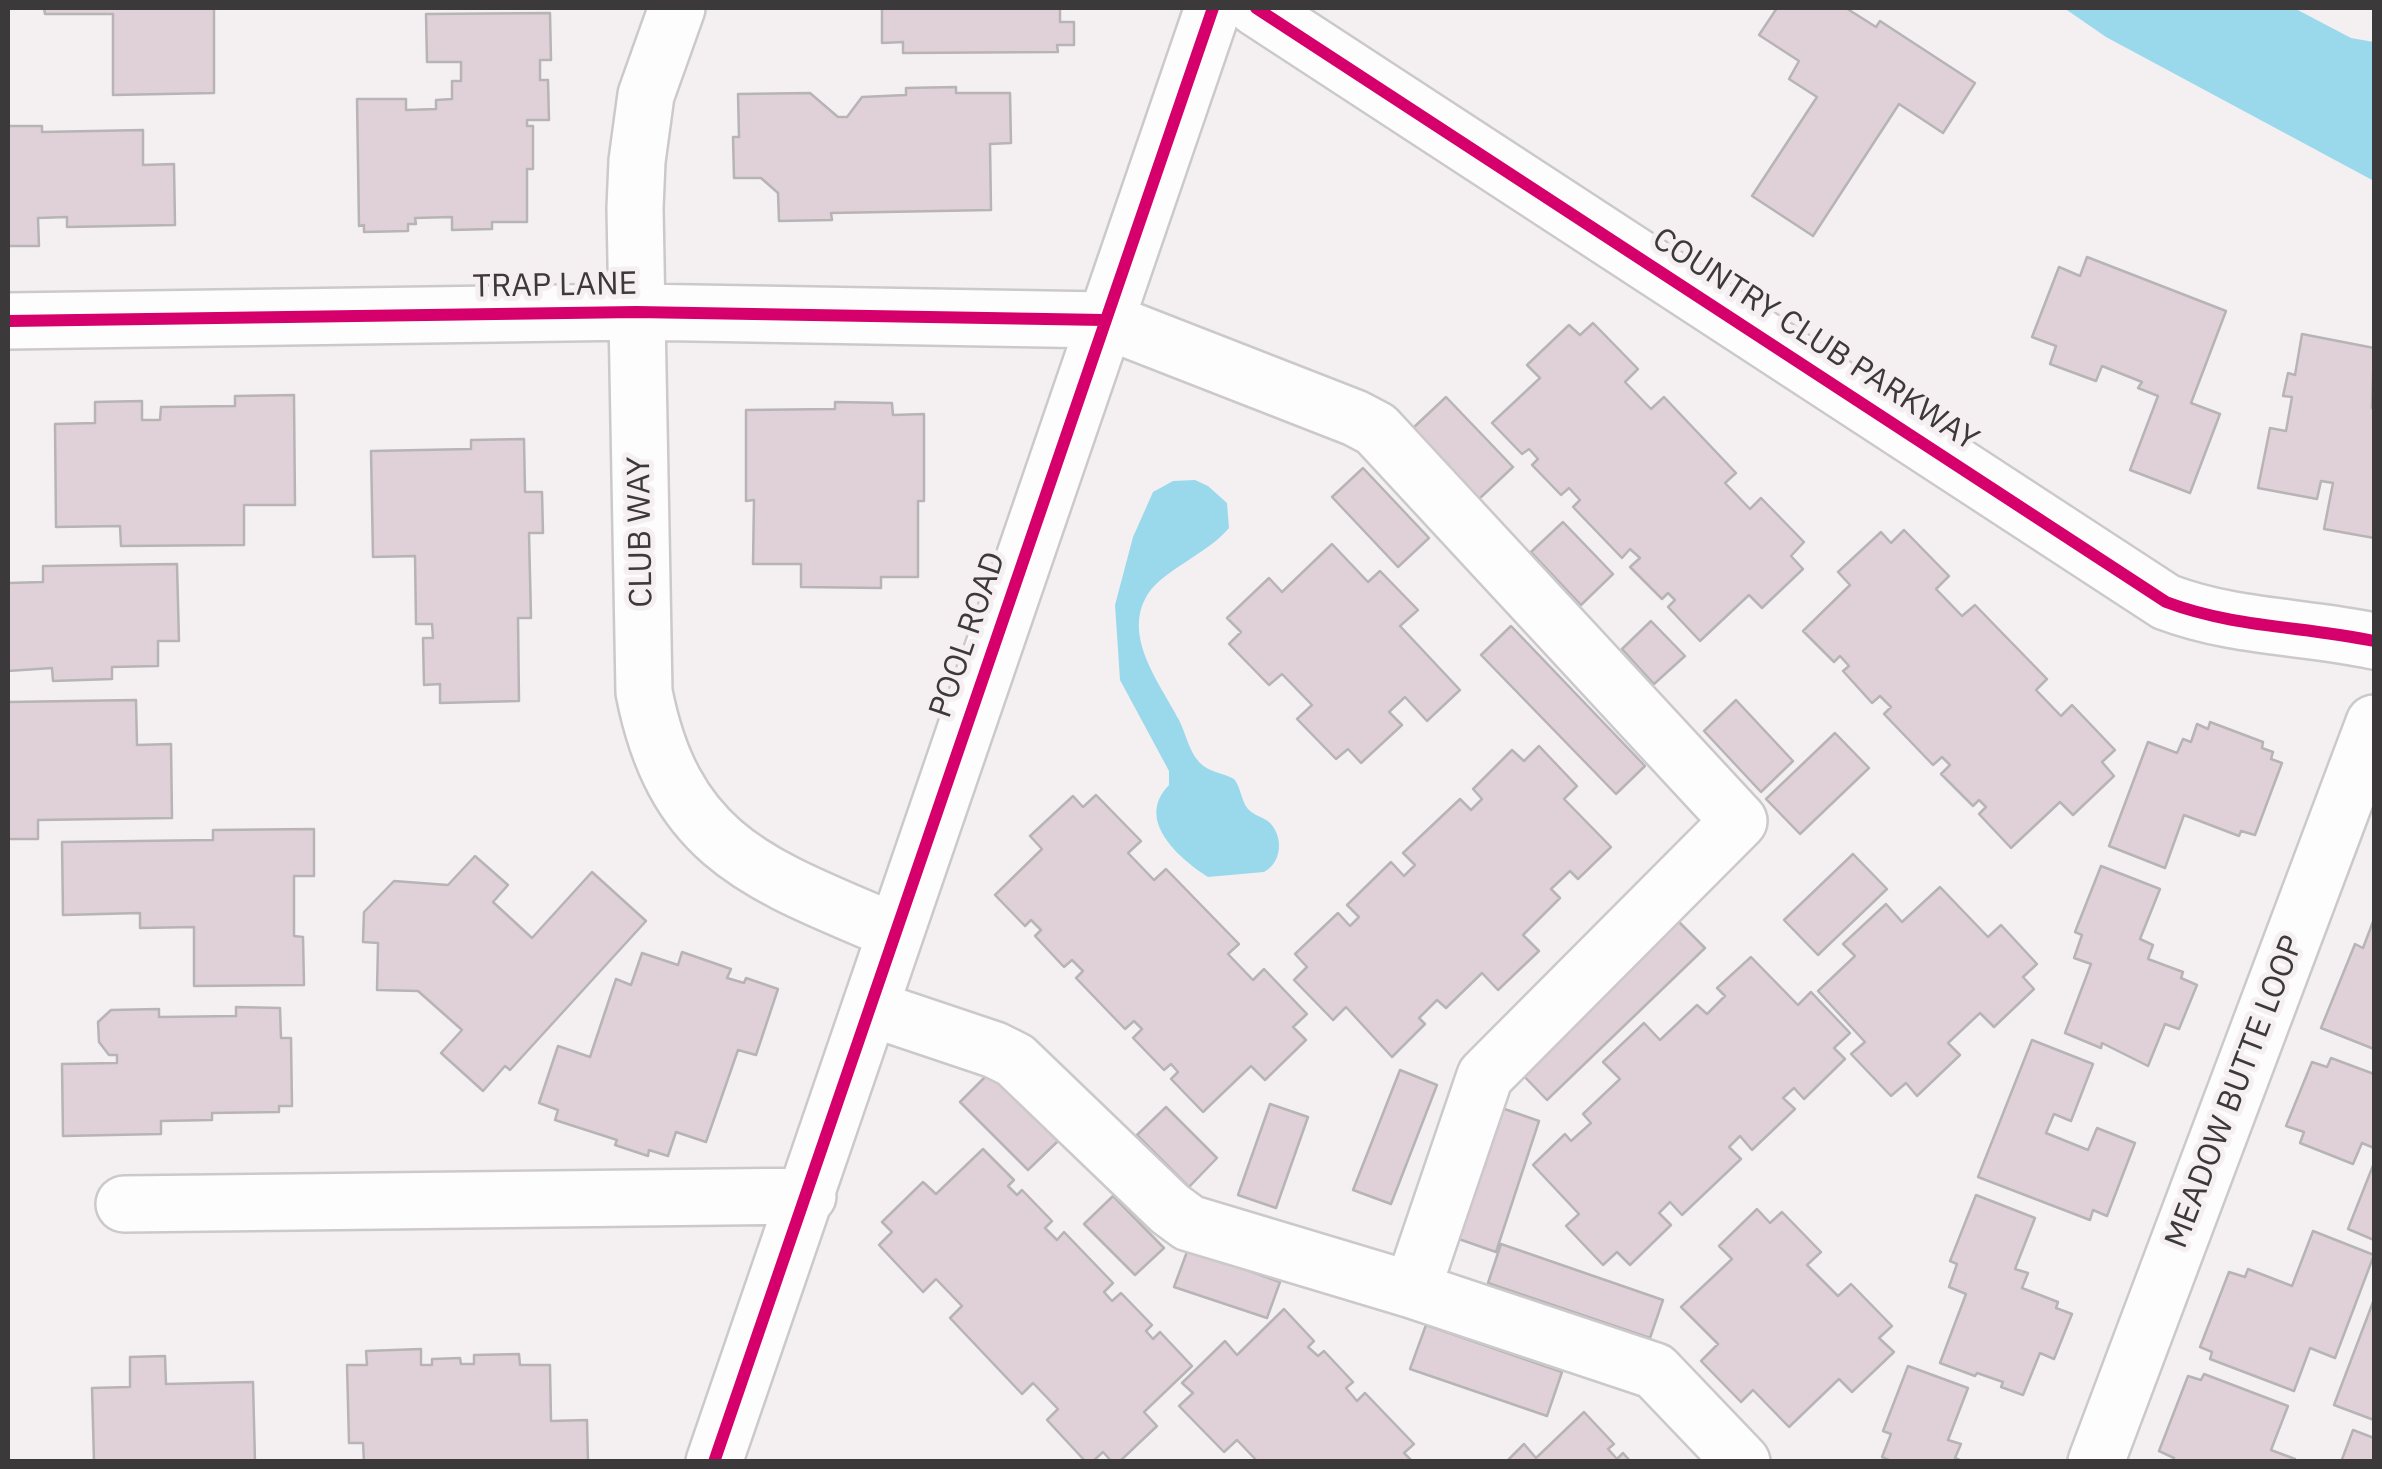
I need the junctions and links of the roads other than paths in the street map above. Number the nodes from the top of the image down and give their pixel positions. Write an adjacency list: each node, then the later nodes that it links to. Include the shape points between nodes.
1 (677, 8): 4 (street, CLUB WAY, via 641,125)
2 (1213, 8): 5 (street, POOL ROAD)
3 (1256, 8): 7 (street, COUNTRY CLUB PARKWAY, via 2166,602 2227,621)
4 (636, 312): 5 (street, TRAP LANE); 6 (street, TRAP LANE); 9 (street, CLUB WAY, via 644,692 660,755 693,814 751,866)
5 (1104, 320): 9 (street, POOL ROAD); 13 (street, via 1376,429 1739,821 1484,1076)
6 (8, 321)
7 (2374, 641)
8 (2374, 723): 16 (street, MEADOW BUTTE LOOP)
9 (896, 932): 10 (street, POOL ROAD)
10 (870, 1008): 11 (street, POOL ROAD); 13 (street, via 1014,1060 1189,1223)
11 (808, 1196): 12 (street); 14 (street, POOL ROAD)
12 (124, 1204)
13 (1412, 1290): 15 (street, via 1655,1370)
14 (714, 1462)
15 (1742, 1462)
16 (2096, 1462)

